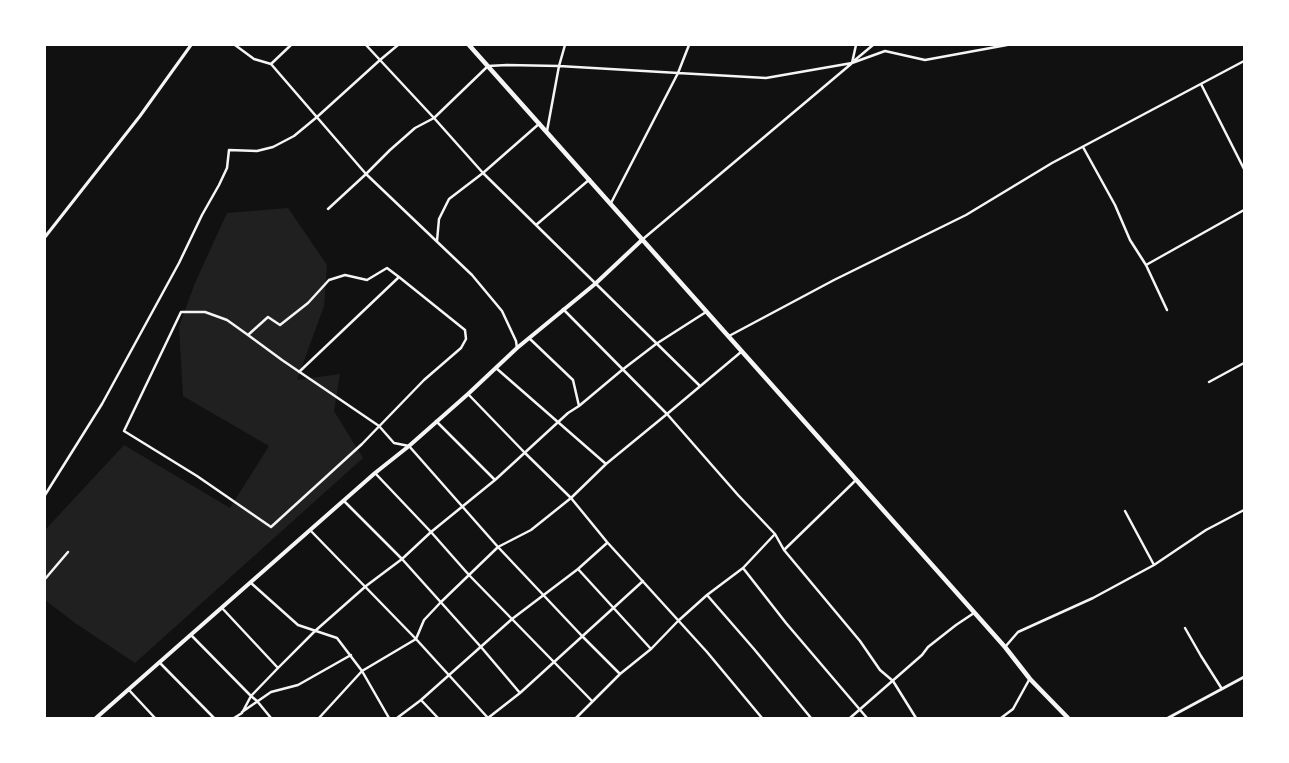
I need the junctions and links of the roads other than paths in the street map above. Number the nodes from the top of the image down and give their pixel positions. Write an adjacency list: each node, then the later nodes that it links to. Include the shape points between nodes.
1 (191, 45): 33 (street)
2 (235, 45): 15 (street, via 254,59)
3 (291, 45): 15 (street)
4 (366, 45): 12 (street)
5 (398, 45): 12 (street)
6 (469, 45): 16 (main road)
7 (565, 45): 17 (street)
8 (689, 45): 18 (street)
9 (856, 45): 14 (street)
10 (873, 45): 14 (street)
11 (1006, 45): 14 (street, via 925,60 885,51)
12 (380, 60): 20 (street); 21 (street)
13 (1244, 61): 19 (street)
14 (852, 63): 18 (street, via 766,78); 34 (street)
15 (271, 64): 20 (street)
16 (488, 66): 17 (street); 21 (street); 22 (main road)
17 (559, 66): 18 (street); 23 (street)
18 (678, 73): 29 (street)
19 (1201, 84): 24 (street); 25 (street)
20 (317, 117): 27 (street); 66 (street, via 294,136 273,147 257,151 229,150 227,168 179,263 102,404)
21 (434, 118): 26 (street); 27 (street, via 415,128)
22 (540, 123): 23 (main road); 26 (street)
23 (547, 132): 28 (main road)
24 (1083, 147): 36 (street); 43 (street, via 966,215)
25 (1244, 168)
26 (483, 173): 32 (street); 35 (street, via 449,198 439,219)
27 (366, 174): 30 (street); 35 (street)
28 (590, 179): 29 (main road); 32 (street)
29 (611, 203): 34 (main road)
30 (328, 209)
31 (1244, 210): 36 (street)
32 (536, 226): 38 (street)
33 (45, 237)
34 (643, 240): 38 (main road); 41 (main road)
35 (437, 241): 46 (street, via 472,275 502,311)
36 (1146, 265): 40 (street)
37 (399, 276): 42 (street, via 386,268 367,280 345,275 329,280 280,325 268,317); 51 (street); 59 (street, via 465,330 466,339 461,348)
38 (594, 284): 39 (main road); 45 (street)
39 (563, 310): 44 (main road); 50 (street)
40 (1167, 310)
41 (707, 311): 43 (main road); 45 (street)
42 (248, 335): 51 (street); 59 (street, via 227,320 205,312 182,312 124,431 271,527)
43 (729, 336): 47 (main road)
44 (529, 338): 46 (main road); 55 (street, via 572,380)
45 (656, 344): 50 (street); 53 (street)
46 (517, 348): 49 (main road)
47 (742, 351): 53 (street); 65 (main road)
48 (1244, 363): 52 (street)
49 (495, 368): 54 (main road); 58 (street)
50 (622, 370): 55 (street); 56 (street)
51 (299, 372): 59 (street)
52 (1209, 382)
53 (700, 386): 56 (street)
54 (468, 394): 57 (main road); 61 (street)
55 (579, 406): 58 (street)
56 (667, 414): 62 (street); 74 (street)
57 (436, 421): 60 (main road); 64 (street)
58 (558, 422): 61 (street); 62 (street)
59 (379, 426): 60 (street, via 394,443)
60 (409, 446): 63 (main road); 69 (street)
61 (525, 453): 64 (street); 67 (street)
62 (606, 464): 67 (street)
63 (375, 473): 68 (main road); 73 (street)
64 (495, 480): 69 (street)
65 (856, 480): 77 (street); 93 (main road)
66 (45, 495)
67 (571, 498): 75 (street); 76 (street, via 531,530)
68 (344, 501): 72 (main road); 79 (street)
69 (463, 506): 73 (street); 76 (street)
70 (1244, 510): 80 (street, via 1206,530)
71 (1125, 511): 80 (street)
72 (310, 530): 86 (main road); 87 (street)
73 (431, 532): 79 (street); 83 (street)
74 (775, 534): 77 (street); 81 (street)
75 (607, 542): 82 (street); 85 (street)
76 (498, 548): 83 (street); 88 (street)
77 (784, 550): 113 (street, via 880,670)
78 (68, 552): 84 (street)
79 (402, 559): 87 (street); 90 (street)
80 (1154, 565): 102 (street, via 1093,598 1018,632)
81 (743, 568): 89 (street); 121 (street)
82 (578, 570): 88 (street); 92 (street)
83 (469, 576): 90 (street); 94 (street)
84 (45, 579)
85 (643, 582): 92 (street); 95 (street)
86 (252, 583): 91 (main road); 97 (street, via 298,625)
87 (366, 586): 97 (street); 100 (street)
88 (543, 595): 94 (street); 99 (street)
89 (707, 595): 95 (street); 134 (street)
90 (441, 602): 100 (street, via 424,620); 101 (street)
91 (222, 608): 98 (main road); 107 (street)
92 (613, 609): 99 (street); 103 (street)
93 (974, 613): 102 (main road); 113 (street, via 928,647)
94 (512, 619): 101 (street); 106 (street)
95 (678, 620): 103 (street); 133 (street)
96 (1186, 628): 115 (street)
97 (315, 631): 104 (street, via 338,638); 107 (street)
98 (190, 634): 105 (main road); 117 (street)
99 (582, 636): 106 (street); 109 (street)
100 (416, 638): 108 (street); 110 (street)
101 (481, 647): 110 (street); 116 (street)
102 (1005, 647): 112 (main road)
103 (651, 649): 109 (street)
104 (351, 655): 108 (street); 119 (street, via 298,685 271,692)
105 (159, 662): 114 (main road); 125 (street)
106 (554, 663): 116 (street); 120 (street)
107 (278, 668): 117 (street)
108 (362, 671): 128 (street); 129 (street)
109 (620, 674): 120 (street)
110 (449, 675): 116 (street, via 488,718); 118 (street)
111 (1244, 677): 115 (street)
112 (1030, 678): 138 (street, via 1013,710); 139 (main road)
113 (893, 681): 121 (street); 137 (street)
114 (128, 689): 123 (main road); 124 (street)
115 (1222, 689): 140 (street)
116 (520, 693)
117 (251, 696): 119 (street); 122 (street)
118 (421, 700): 130 (street); 131 (street)
119 (257, 701): 122 (street); 127 (street)
120 (592, 701): 132 (street)
121 (860, 710): 135 (street); 136 (street)
122 (242, 713): 126 (street)
123 (96, 718)
124 (155, 718)
125 (214, 718)
126 (234, 718)
127 (272, 718)
128 (319, 718)
129 (390, 718)
130 (397, 718)
131 (438, 718)
132 (576, 718)
133 (762, 718)
134 (811, 718)
135 (850, 718)
136 (867, 718)
137 (916, 718)
138 (1001, 718)
139 (1068, 718)
140 (1168, 718)

